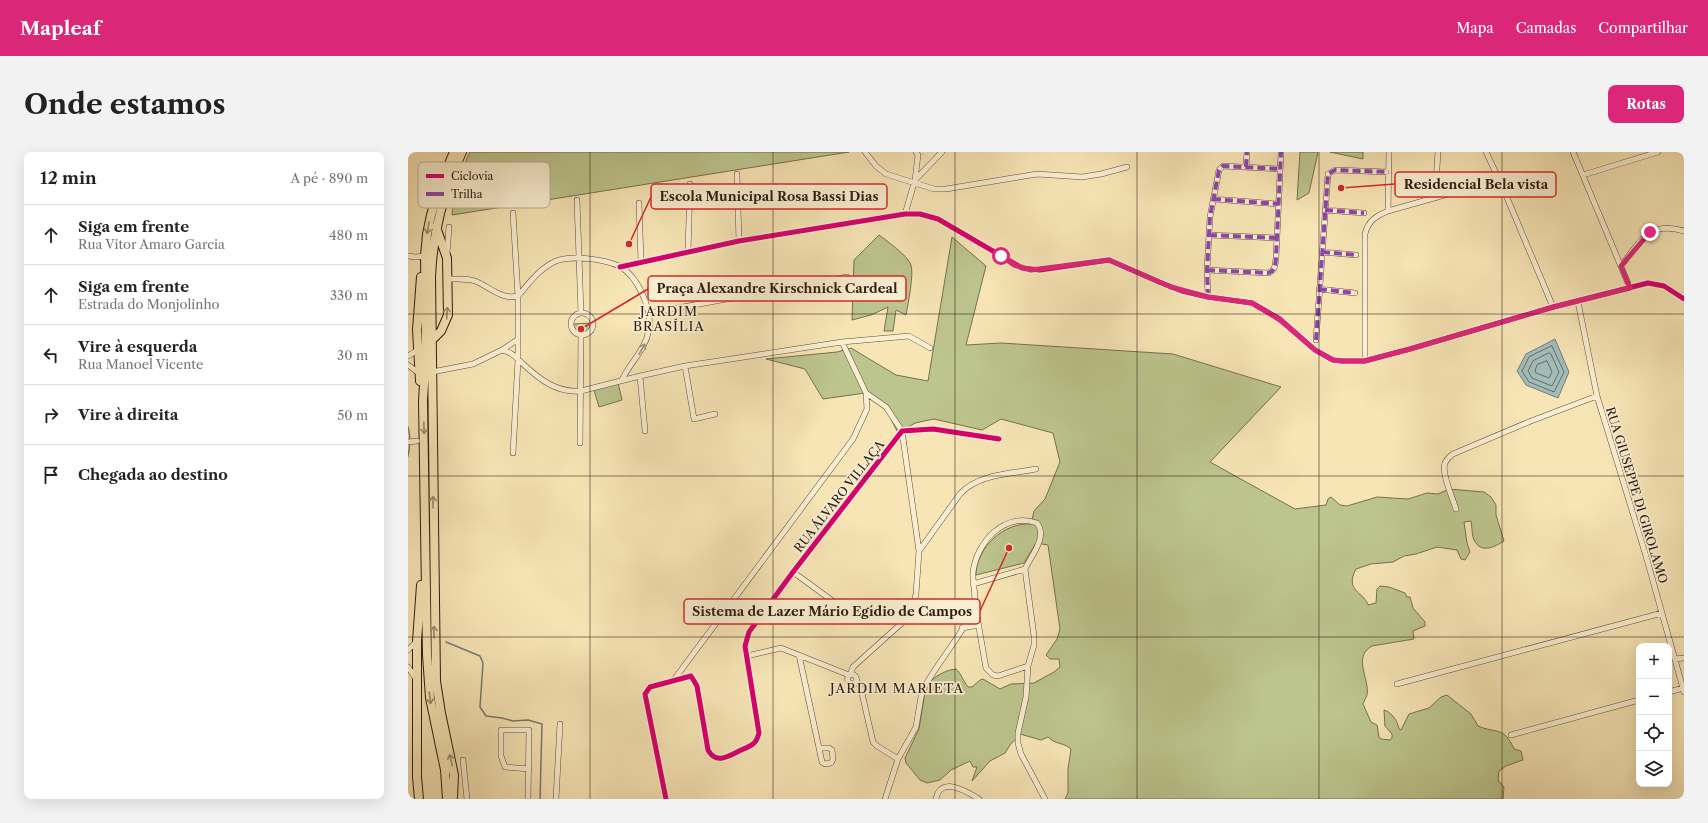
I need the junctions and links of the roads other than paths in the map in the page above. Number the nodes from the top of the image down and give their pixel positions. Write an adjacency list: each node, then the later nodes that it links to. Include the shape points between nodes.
1 (454, 152): 13 (highway, one-way to 13)
2 (462, 152): 14 (highway)
3 (865, 152): 21 (street, via 881,170)
4 (916, 152): 21 (street, via 918,155)
5 (942, 152): 21 (street)
6 (1247, 152): 16 (street)
7 (1281, 152): 17 (street)
8 (1389, 152): 18 (street)
9 (1438, 152): 24 (street)
10 (1486, 152): 62 (street)
11 (1573, 152): 20 (street)
12 (1658, 152): 20 (street)
13 (450, 162)
14 (457, 162)
15 (1127, 167): 21 (street, via 1082,177 1037,174 934,190)
16 (1246, 167): 17 (street); 25 (street, via 1220,168)
17 (1280, 169): 28 (street)
18 (1388, 172): 31 (street, via 1332,170 1327,176); 32 (street)
19 (737, 174): 41 (street)
20 (1583, 175): 50 (street)
21 (914, 182): 35 (street)
22 (690, 184): 42 (street)
23 (1462, 190): 24 (street)
24 (1435, 198): 32 (street)
25 (1213, 199): 28 (street); 39 (street)
26 (577, 200): 48 (street)
27 (639, 203): 49 (street)
28 (1278, 204): 40 (street)
29 (433, 208): 46 (highway, one-way to 46)
30 (441, 208): 36 (highway)
31 (1325, 210): 34 (street); 43 (street)
32 (1388, 211): 75 (street, via 1375,216 1365,234)
33 (513, 213): 58 (street)
34 (1364, 213)
35 (905, 214): 41 (street); 59 (street, via 920,214 938,219 1022,268 1040,270 1109,260 1171,287)
36 (436, 227): 47 (highway); 68 (highway, via 432,257)
37 (449, 227): 47 (street)
38 (1684, 231): 50 (street, via 1655,229)
39 (1209, 235): 40 (street); 52 (street)
40 (1277, 238): 52 (street, via 1275,267 1271,272)
41 (739, 241): 42 (street)
42 (688, 252): 49 (street)
43 (1322, 252): 44 (street); 56 (street)
44 (1356, 255)
45 (408, 256): 46 (street)
46 (425, 256): 71 (highway, via 417,310); 85 (highway, via 426,348)
47 (447, 258): 54 (highway)
48 (580, 258): 51 (street); 58 (street, via 565,259 548,266 539,272); 64 (street)
49 (641, 261): 51 (street)
50 (1621, 266): 55 (street)
51 (620, 267): 63 (street, via 631,276)
52 (1207, 270): 59 (street)
53 (847, 277): 63 (street)
54 (447, 279): 58 (street, via 467,279 504,296); 68 (highway, one-way to 54, via 447,321)
55 (1630, 288): 60 (street, via 1648,283 1655,284 1671,289); 61 (street)
56 (1319, 289): 57 (street); 67 (street)
57 (1355, 293)
58 (518, 296): 66 (street)
59 (1208, 297): 75 (street, via 1252,303 1280,320 1315,350 1333,360)
60 (1684, 299)
61 (1578, 302): 62 (street); 84 (street, RUA GIUSEPPE DI GIROLAMO)
62 (1554, 307): 75 (street)
63 (650, 312): 81 (street, one-way to 63, via 645,345)
64 (581, 313): 65 (street, via 573,318 571,324 573,330); 65 (street, via 589,316 592,324 588,333)
65 (581, 334): 82 (street)
66 (517, 340): 72 (street); 74 (street)
67 (1316, 340)
68 (431, 341): 78 (highway)
69 (842, 342): 70 (street, via 909,336); 77 (street); 83 (street)
70 (930, 348)
71 (418, 350): 73 (street); 79 (highway)
72 (502, 350): 74 (street, via 511,352); 78 (street, via 473,364)
73 (408, 356)
74 (518, 360): 82 (street, via 554,388 571,392); 93 (street)
75 (1364, 361)
76 (408, 365): 79 (street)
77 (685, 366): 80 (street); 86 (street, via 694,419)
78 (432, 372): 127 (highway, one-way to 78, via 440,713 436,681)
79 (419, 373): 85 (highway)
80 (640, 376): 81 (street); 87 (street)
81 (622, 380): 82 (street)
82 (581, 391): 92 (street)
83 (866, 393): 88 (street, via 886,407); 116 (street, via 866,409 853,439)
84 (1597, 396): 95 (street, via 1447,458 1444,471); 103 (street, RUA GIUSEPPE DI GIROLAMO)
85 (423, 401): 96 (highway, one-way to 96)
86 (715, 414)
87 (645, 431)
88 (902, 431): 89 (street, via 933,429); 97 (street); 99 (street, RUA ÁLVARO VILLAÇA)
89 (999, 439)
90 (415, 441): 91 (street)
91 (408, 442)
92 (580, 443)
93 (514, 453)
94 (1036, 469): 97 (street, via 979,480 968,486)
95 (1456, 509)
96 (426, 544): 106 (highway); 129 (highway, one-way to 129, via 426,655 430,698 445,770)
97 (919, 551): 114 (street, via 916,594 910,614 895,631 857,663 852,669)
98 (1025, 569): 100 (street); 100 (street, via 1040,542 1040,527 1037,523 1011,521 987,540 976,558); 112 (street, via 1034,636)
99 (793, 572): 102 (street); 109 (street, RUA ÁLVARO VILLAÇA, via 749,632 745,646)
100 (973, 584): 101 (street)
101 (975, 604): 104 (street); 105 (street)
102 (841, 607)
103 (1662, 613): 111 (street, RUA GIUSEPPE DI GIROLAMO); 117 (street)
104 (979, 625): 105 (street); 112 (street, via 986,668 989,672 998,676)
105 (962, 628): 124 (street, via 923,690 916,727)
106 (416, 641): 107 (street); 115 (highway)
107 (408, 650)
108 (799, 655): 109 (street, via 781,648); 114 (street); 123 (street)
109 (747, 656): 116 (street, RUA ÁLVARO VILLAÇA, via 759,733 756,742 724,758 714,757 708,750 694,680 691,676)
110 (1684, 658): 111 (street)
111 (1675, 659): 118 (street, RUA GIUSEPPE DI GIROLAMO)
112 (1028, 666): 139 (street, via 1026,697 1018,743 1021,754)
113 (408, 667): 115 (street)
114 (852, 678): 124 (street, via 861,689 873,742)
115 (417, 680): 128 (highway)
116 (673, 681): 135 (street, via 650,687 645,694)
117 (1397, 684)
118 (1683, 690): 119 (street)
119 (1672, 692)
120 (1636, 701): 122 (street)
121 (560, 724): 134 (street)
122 (1511, 735)
123 (819, 748)
124 (898, 759): 136 (street)
125 (463, 760): 132 (street)
126 (529, 769): 126 (street, via 529,730 501,730 501,756 505,767); 133 (street)
127 (454, 776): 130 (highway); 131 (highway)
128 (419, 799)
129 (447, 799)
130 (453, 799)
131 (458, 799)
132 (467, 799)
133 (528, 799)
134 (556, 799)
135 (666, 799)
136 (885, 799)
137 (936, 799): 138 (street, via 938,791 950,787 961,788)
138 (979, 799)
139 (1045, 799)

